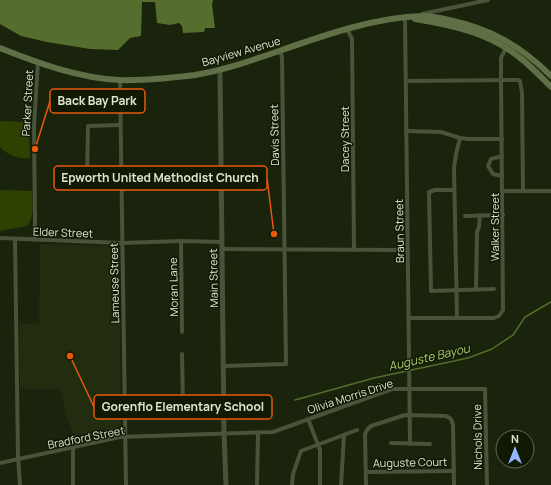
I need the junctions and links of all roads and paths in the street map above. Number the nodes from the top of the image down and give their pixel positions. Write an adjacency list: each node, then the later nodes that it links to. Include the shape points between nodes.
1 (488, 0): 2 (street, Bayview Avenue)
2 (406, 18): 3 (main road, Bayview Avenue); 5 (main road, via 467,30); 9 (main road, via 440,18 496,35 523,50); 12 (street, Braun Street)
3 (347, 29): 6 (main road, Bayview Avenue); 36 (street, Dacey Street, via 352,39)
4 (0, 48): 7 (main road, Bayview Avenue)
5 (506, 48): 11 (street, Walker Street, via 501,58); 13 (main road, via 519,56)
6 (280, 50): 8 (main road, Bayview Avenue); 35 (street, Davis Street)
7 (38, 62): 10 (main road, Bayview Avenue, via 83,75); 30 (street, Parker Street, via 34,126)
8 (220, 70): 10 (main road, Bayview Avenue, via 175,77); 32 (street, Main Street)
9 (551, 76)
10 (120, 80): 14 (street, Lameuse Street)
11 (501, 80): 12 (street); 17 (street, Walker Street); 23 (street, via 518,80 522,89)
12 (406, 81): 15 (street, Braun Street)
13 (551, 87)
14 (120, 125): 20 (street, via 88,126); 33 (street, Lameuse Street)
15 (406, 131): 16 (street, via 441,132); 37 (street, Braun Street)
16 (460, 138): 17 (street); 21 (street, via 454,161)
17 (502, 139): 18 (street, Walker Street)
18 (502, 156): 19 (street, Walker Street); 19 (street, via 491,159 488,166 493,174)
19 (502, 176): 22 (street, Walker Street)
20 (88, 180)
21 (454, 190): 39 (street); 39 (street, via 431,191 428,196 431,291)
22 (503, 191): 23 (street); 26 (street, Walker Street)
23 (523, 191): 24 (street)
24 (551, 191)
25 (480, 215): 26 (street); 27 (street); 40 (street, via 476,232)
26 (503, 215): 42 (street, Walker Street, via 503,310 494,318)
27 (464, 216)
28 (0, 238): 29 (street, Elder Street)
29 (15, 239): 30 (street, Elder Street); 61 (street)
30 (34, 240): 33 (street, Elder Street)
31 (181, 241): 32 (street, Elder Street); 33 (street, Elder Street); 43 (street, Moran Lane)
32 (222, 242): 34 (street, Main Street)
33 (122, 243): 55 (street, Lameuse Street)
34 (222, 249): 35 (street); 45 (street, Main Street)
35 (285, 250): 36 (street); 45 (street, Davis Street, via 286,364)
36 (354, 250): 37 (street)
37 (408, 250): 41 (street, Braun Street)
38 (494, 289): 40 (street)
39 (456, 290): 40 (street); 42 (street)
40 (476, 290)
41 (409, 318): 42 (street, Walker Street); 46 (street, Braun Street)
42 (456, 318)
43 (182, 332)
44 (182, 354): 48 (street)
45 (224, 366): 52 (street, Main Street)
46 (409, 388): 47 (street, Olivia Morris Drive); 49 (street, Braun Street); 50 (street, Olivia Morris Drive, via 392,389)
47 (485, 389): 75 (street, Nichols Drive)
48 (183, 407)
49 (410, 415): 57 (street, Braun Street); 63 (street, Auguste Court, via 446,416 451,419); 64 (street, Auguste Court, via 371,426 367,430)
50 (308, 419): 53 (street, Olivia Morris Drive, via 273,432); 59 (street)
51 (357, 430): 54 (street)
52 (224, 433): 53 (street, Olivia Morris Drive); 55 (street, Bradford Street); 68 (street, Main Street)
53 (258, 433): 69 (street)
54 (344, 435): 59 (street); 72 (street)
55 (125, 437): 60 (street, Bradford Street); 67 (street, Lameuse Street)
56 (391, 443): 57 (street)
57 (410, 444): 58 (street)
58 (430, 444)
59 (318, 445): 70 (street, via 301,452); 71 (street)
60 (73, 448): 61 (street, Bradford Street); 66 (street)
61 (19, 459): 62 (street, Bradford Street); 65 (street)
62 (0, 463)
63 (454, 470): 64 (street, Auguste Court); 74 (street, Auguste Court)
64 (366, 472): 73 (street, Auguste Court)
65 (20, 485)
66 (73, 485)
67 (126, 485)
68 (226, 485)
69 (257, 485)
70 (292, 485)
71 (320, 485)
72 (341, 485)
73 (366, 485)
74 (454, 485)
75 (487, 485)

